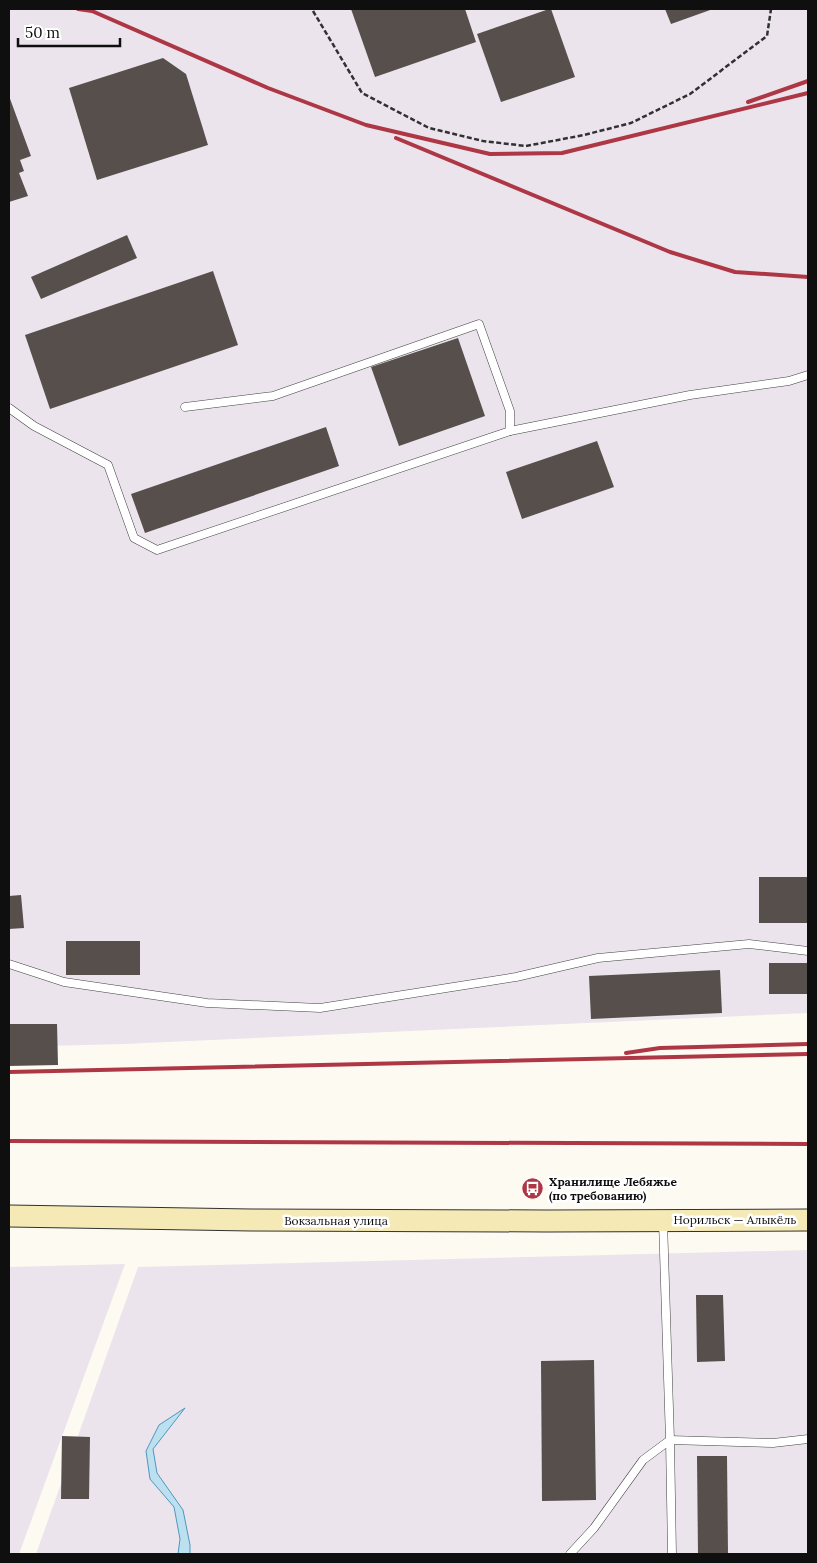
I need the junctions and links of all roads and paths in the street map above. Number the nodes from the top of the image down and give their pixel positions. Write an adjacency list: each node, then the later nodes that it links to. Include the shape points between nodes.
1 (771, 9): 2 (path, via 767,36 690,94 632,123 584,136 526,146 483,141 429,128 362,93)
2 (313, 10)
3 (808, 375): 6 (lane, via 789,381 690,394)
4 (185, 407): 6 (lane, via 273,396 479,324 510,411)
5 (9, 408): 6 (lane, via 34,426 108,465 134,538 157,550)
6 (510, 431)
7 (808, 951): 8 (lane, via 749,944 598,958 516,977 320,1008 207,1002 64,982)
8 (9, 964)
9 (9, 1216): 10 (main road, Вокзальная улица)
10 (662, 1220): 11 (main road, Норильск — Алыкёль); 12 (lane)
11 (808, 1220)
12 (670, 1440): 13 (lane, via 773,1443); 14 (lane, via 643,1460 594,1528); 15 (lane)
13 (808, 1440)
14 (570, 1554)
15 (672, 1554)

